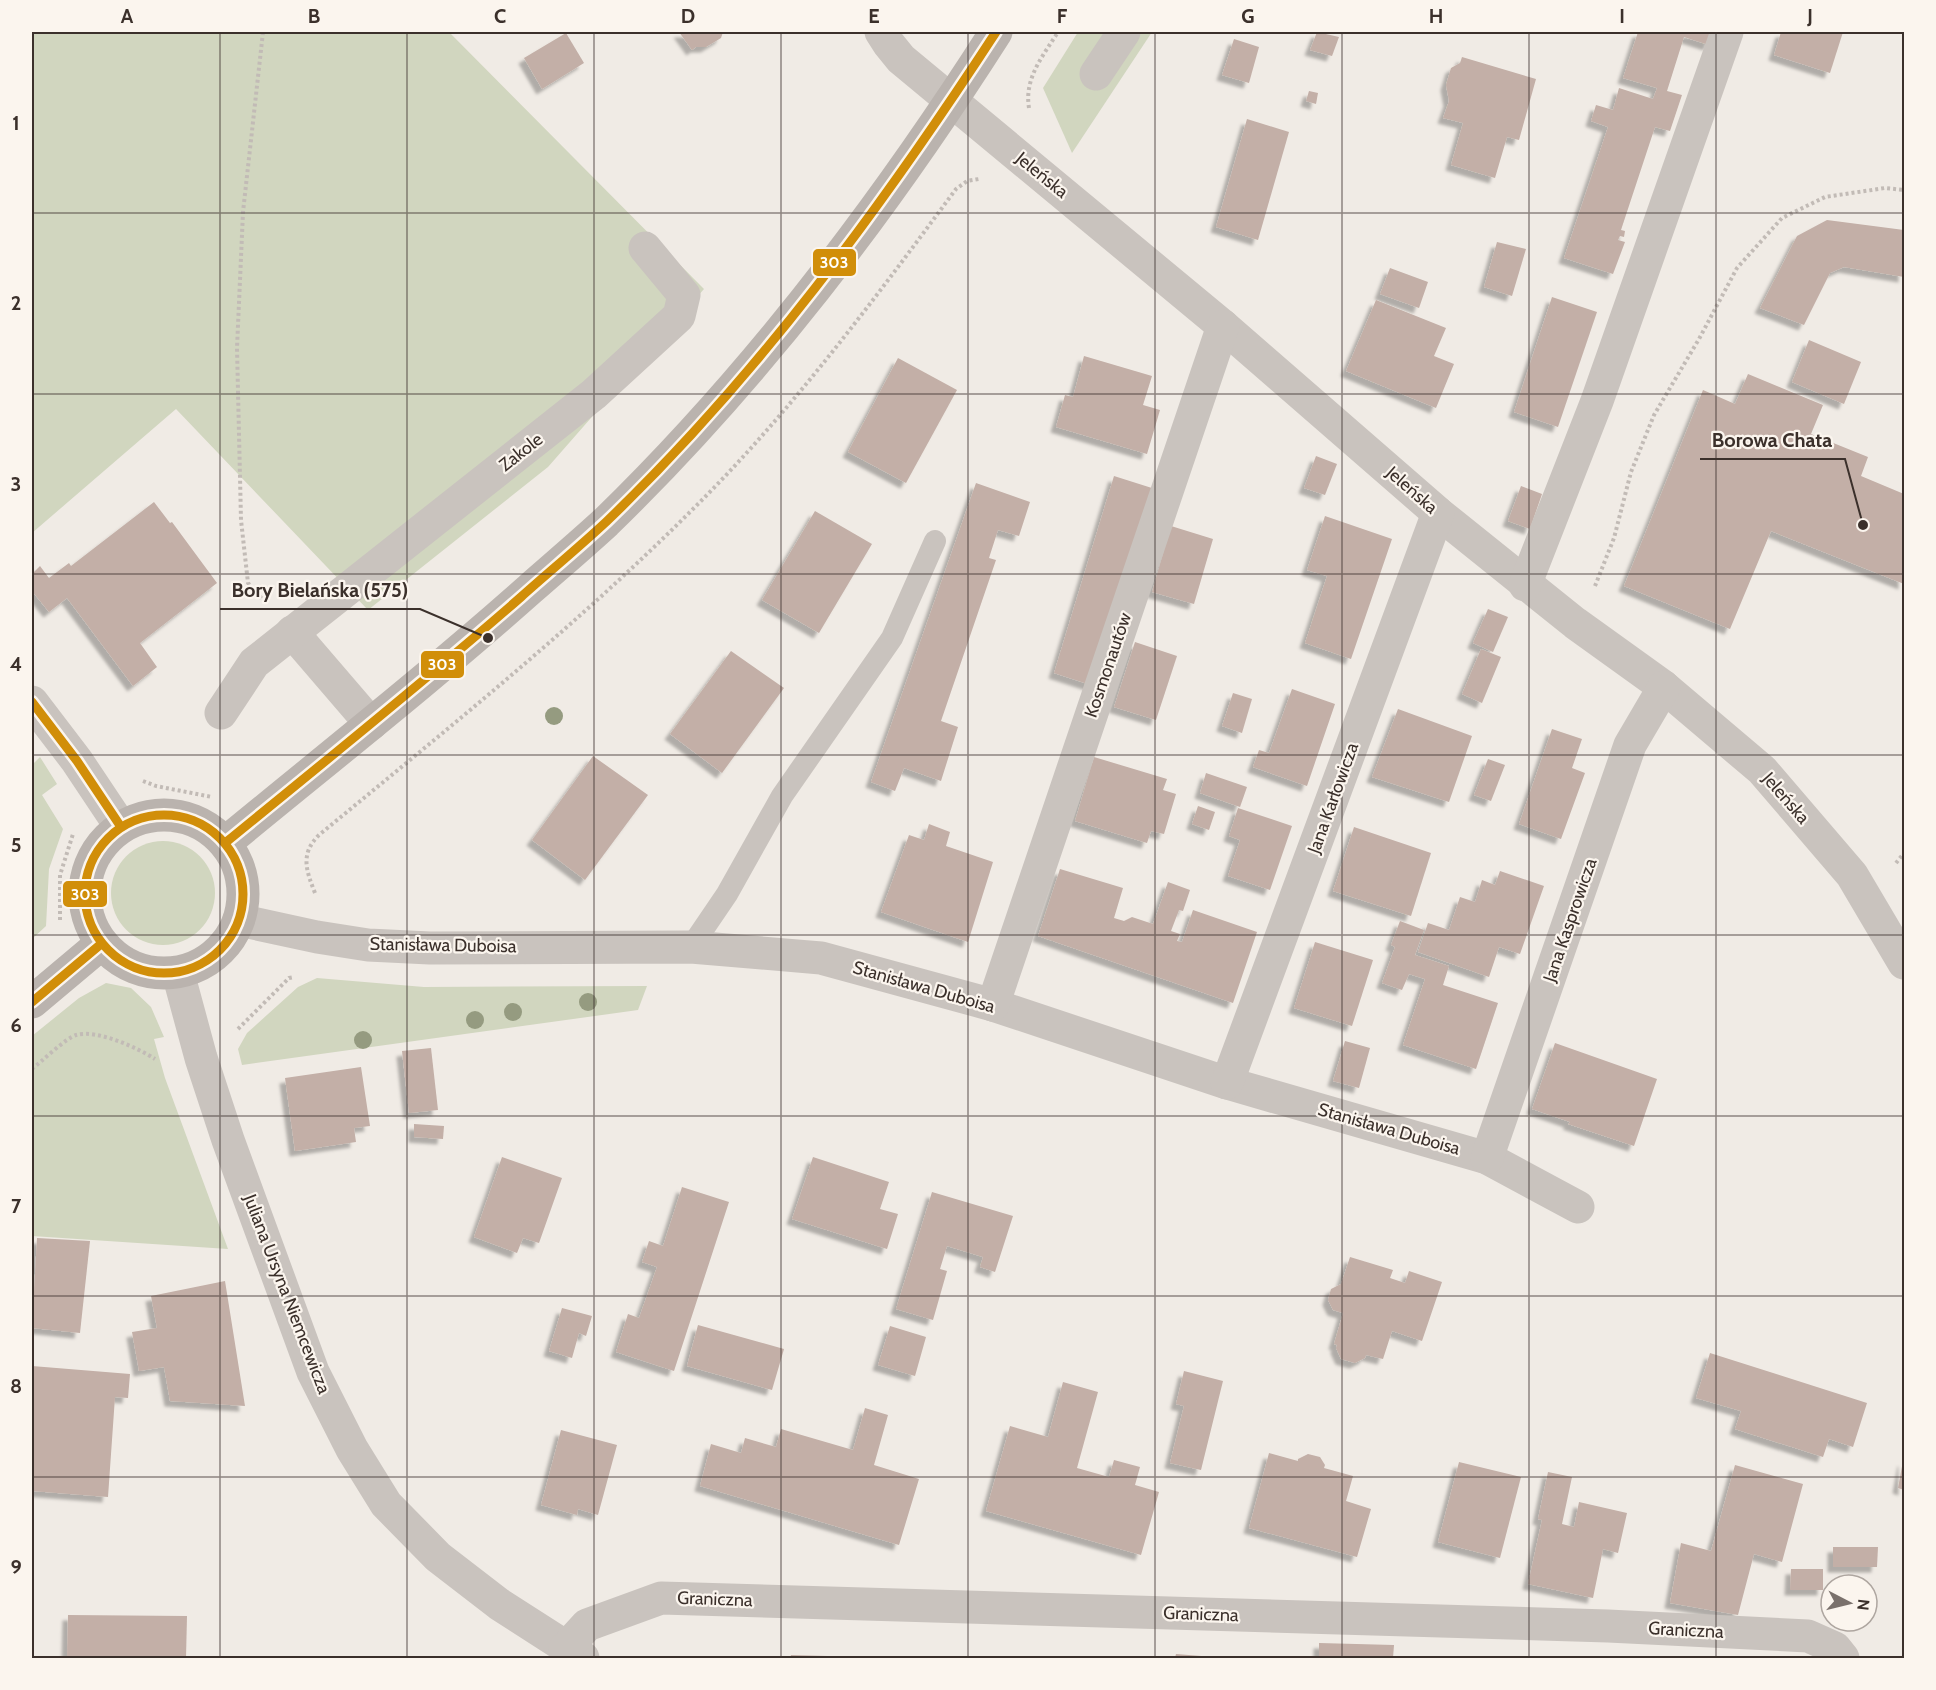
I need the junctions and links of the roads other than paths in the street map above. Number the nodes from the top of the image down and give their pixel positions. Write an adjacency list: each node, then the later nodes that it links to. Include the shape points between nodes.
1 (996, 32): 6 (street)
2 (1124, 32): 5 (street)
3 (1727, 32): 11 (street, via 1597,401)
4 (884, 37): 6 (street, Jeleńska, via 901,59)
5 (1096, 74)
6 (952, 101): 8 (street, Jeleńska); 16 (street, via 833,268 698,426 605,522)
7 (645, 248): 12 (street, Zakole, via 684,295 679,316 594,394)
8 (1223, 326): 9 (street, Jeleńska); 25 (street, Kosmonautów)
9 (1438, 513): 11 (street, Jeleńska); 26 (street, Jana Karłowicza)
10 (935, 541): 21 (lane, via 892,638 782,796 727,894)
11 (1525, 585): 13 (street, Jeleńska)
12 (292, 632): 15 (street, Zakole, via 254,663); 16 (street)
13 (1664, 687): 22 (street, Jeleńska, via 1762,770 1852,875); 27 (street, Jana Kasprowicza, via 1630,745)
14 (32, 702): 17 (street)
15 (221, 713)
16 (371, 724): 18 (street)
17 (121, 827): 18 (street, via 151,815 171,814 210,828); 20 (street, via 91,860 86,877 86,910)
18 (225, 843): 19 (street, via 239,865 244,886)
19 (239, 920): 21 (street, Stanisława Duboisa, via 368,945); 23 (street, via 228,941 208,961)
20 (101, 944): 23 (street, via 122,962 151,973); 24 (street)
21 (691, 947): 25 (street, Stanisława Duboisa, via 822,958)
22 (1905, 963)
23 (178, 973): 29 (street, Juliana Ursyna Niemcewicza, via 228,1140 314,1372 352,1449 386,1504 438,1557)
24 (32, 1002)
25 (993, 1005): 26 (street, Stanisława Duboisa)
26 (1227, 1083): 27 (street, Stanisława Duboisa)
27 (1487, 1158): 28 (street, Stanisława Duboisa)
28 (1578, 1207)
29 (574, 1654): 30 (street, Graniczna, via 586,1625 661,1598 1608,1626 1808,1636 1835,1647)
30 (1843, 1659)

